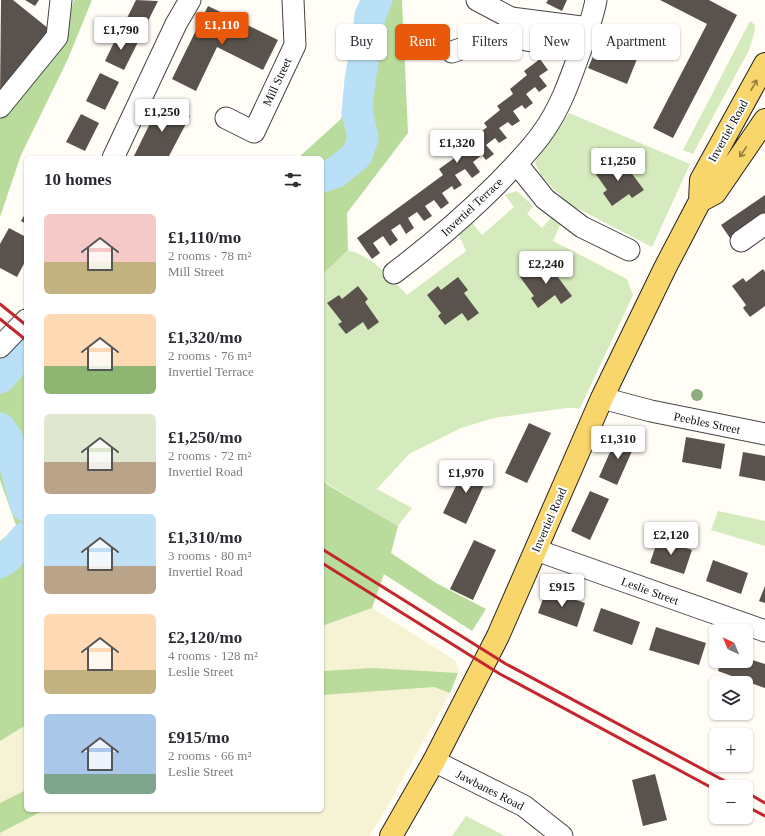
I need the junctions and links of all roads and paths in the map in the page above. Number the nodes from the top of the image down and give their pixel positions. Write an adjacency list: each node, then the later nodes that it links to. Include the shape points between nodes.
1 (61, 0): 12 (street, via 57,37)
2 (190, 0): 15 (street, via 176,24)
3 (294, 0): 13 (street, Mill Street, via 295,45 254,132)
4 (477, 0): 6 (street, via 511,18)
5 (596, 0): 6 (street, Invertiel Terrace)
6 (588, 28): 7 (street, Invertiel Terrace)
7 (584, 39)
8 (530, 41): 9 (street, via 500,35)
9 (452, 52)
10 (577, 60): 16 (street, Invertiel Terrace, via 572,75 543,132)
11 (765, 64): 17 (main road, Invertiel Road, one-way to 11, via 701,180)
12 (0, 107)
13 (226, 118)
14 (765, 120): 17 (main road, Invertiel Road, one-way to 17, via 716,193)
15 (114, 156)
16 (517, 164): 20 (street, via 545,199 582,227); 21 (street, Invertiel Terrace, via 472,209)
17 (700, 201): 24 (main road, Invertiel Road)
18 (765, 224): 19 (street)
19 (741, 241)
20 (629, 250)
21 (394, 273)
22 (24, 322): 23 (street)
23 (0, 347)
24 (602, 398): 25 (street, Peebles Street, via 651,411); 26 (main road, Invertiel Road)
25 (765, 434)
26 (536, 550): 27 (street, Leslie Street); 28 (main road, Invertiel Road, via 498,636)
27 (765, 631)
28 (434, 762): 29 (main road, Invertiel Road); 30 (street, Jawbanes Road, via 524,806)
29 (391, 836)
30 (562, 836)

